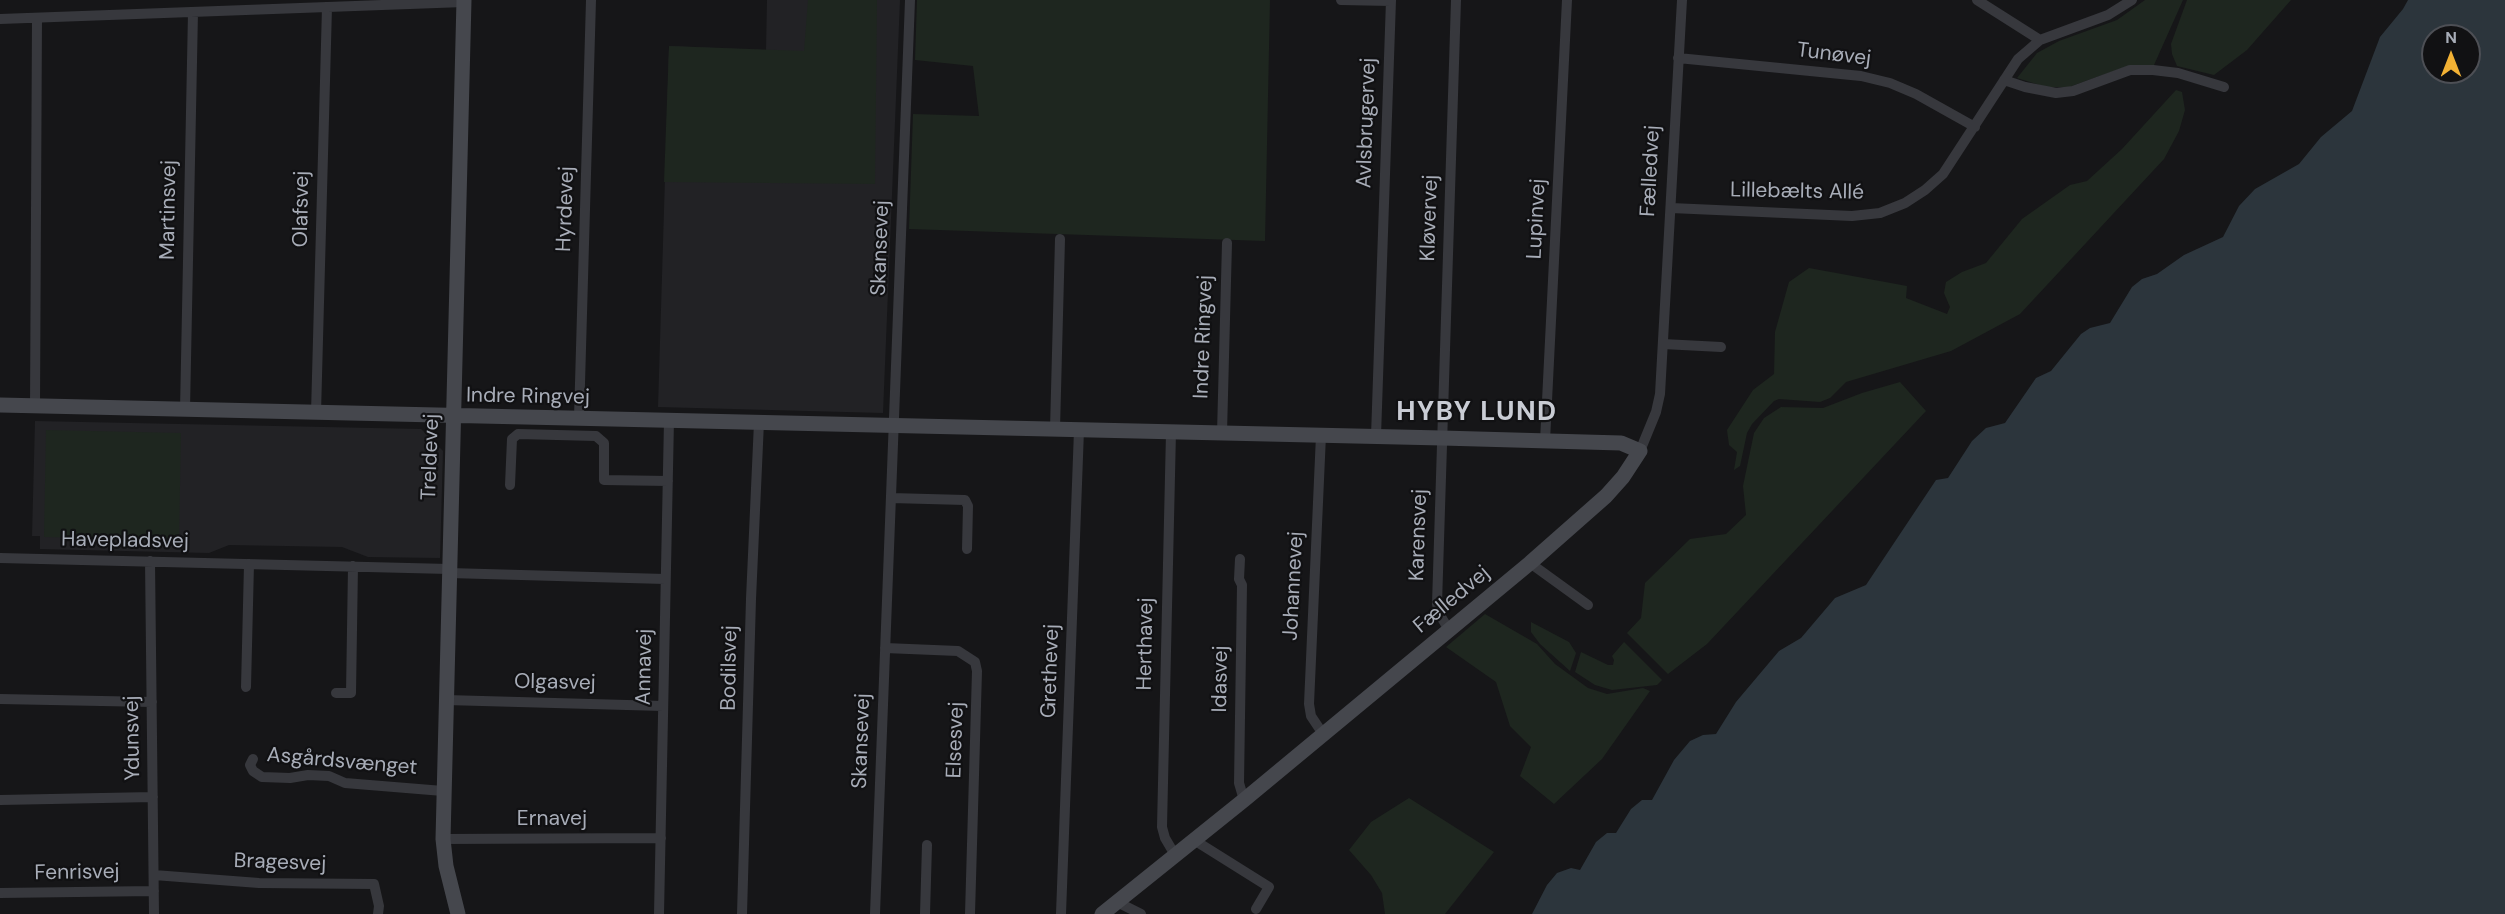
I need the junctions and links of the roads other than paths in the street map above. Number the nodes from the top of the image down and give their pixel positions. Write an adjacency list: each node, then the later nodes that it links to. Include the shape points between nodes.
1 (591, 0): 31 (street, Hyrdevej)
2 (910, 0): 34 (street, Skansevej)
3 (1341, 0): 10 (street, Avlsbrugervej)
4 (1456, 0): 41 (street, Kløvervej)
5 (1567, 0): 42 (street, Lupinvej)
6 (1682, 0): 17 (street, Fælledvej)
7 (1977, 0): 16 (street)
8 (2132, 0): 16 (street, Lillebælts Allé, via 2108,15)
9 (464, 1): 11 (street); 30 (street, Treldevej)
10 (1391, 1): 40 (street, Avlsbrugervej)
11 (352, 3): 12 (street)
12 (327, 7): 13 (street); 29 (street, Olafsvej)
13 (193, 12): 14 (street); 28 (street, Martinsvej)
14 (37, 18): 15 (street); 27 (street)
15 (0, 19)
16 (2040, 40): 18 (street, Lillebælts Allé, via 2018,59)
17 (1678, 58): 20 (street, Tunøvej, via 1861,76 1916,94); 21 (street, Fælledvej)
18 (2004, 80): 19 (street, via 2056,93 2130,70 2153,70); 20 (street, Lillebælts Allé)
19 (2224, 87)
20 (1975, 127): 21 (street, Lillebælts Allé, via 1934,182 1905,203 1880,213 1852,216)
21 (1671, 208): 24 (street, Fælledvej)
22 (1060, 239): 35 (street)
23 (1227, 243): 38 (street, Indre Ringvej)
24 (1663, 344): 25 (street); 43 (street, Fælledvej, via 1656,412)
25 (1721, 347)
26 (0, 405): 27 (street, Indre Ringvej)
27 (35, 406): 28 (street, Indre Ringvej)
28 (185, 410): 29 (street, Indre Ringvej)
29 (316, 413): 30 (street, Indre Ringvej)
30 (454, 417): 31 (street, Indre Ringvej); 54 (street, Treldevej)
31 (579, 418): 32 (street, Indre Ringvej)
32 (669, 420): 33 (street, Indre Ringvej); 44 (street, Annavej)
33 (759, 423): 34 (street, Indre Ringvej); 85 (street, Bodilsvej)
34 (893, 426): 35 (street, Indre Ringvej); 46 (street, Skansevej)
35 (1054, 429): 36 (street, Indre Ringvej)
36 (1079, 430): 37 (street, Indre Ringvej); 89 (street, Grethevej)
37 (1171, 432): 38 (street, Indre Ringvej); 75 (street, Herthavej, via 1162,827)
38 (1222, 433): 39 (street, Indre Ringvej)
39 (1321, 435): 40 (street, Indre Ringvej); 65 (street, Johannevej, via 1309,704 1311,716)
40 (1376, 436): 41 (street, Indre Ringvej)
41 (1442, 438): 42 (street, Indre Ringvej); 57 (street, Karensvej, via 1437,604)
42 (1545, 441): 43 (street, Indre Ringvej, via 1621,443)
43 (1640, 452): 51 (street, Fælledvej, via 1606,496)
44 (668, 481): 45 (street, via 604,480 604,443 596,436 518,434 512,439); 55 (street, Annavej)
45 (510, 485)
46 (891, 498): 47 (street, via 965,500); 58 (street, Skansevej)
47 (967, 549)
48 (0, 558): 50 (street, Havepladsvej)
49 (1240, 559): 70 (street, Idasvej, via 1239,783)
50 (150, 561): 52 (street, Havepladsvej); 63 (street, Ydunsvej)
51 (1530, 563): 56 (street); 57 (street, Fælledvej)
52 (249, 564): 53 (street, Havepladsvej); 59 (street)
53 (353, 566): 54 (street, Havepladsvej); 60 (street, via 351,693)
54 (449, 571): 55 (street, Havepladsvej); 62 (street, Treldevej)
55 (665, 579): 64 (street, Annavej)
56 (1588, 605)
57 (1449, 630): 65 (street, Fælledvej)
58 (885, 648): 86 (street, Skansevej); 88 (street, Elsesvej, via 958,651 975,662)
59 (246, 687)
60 (336, 693)
61 (0, 699): 63 (street)
62 (446, 700): 64 (street, Olgasvej); 67 (street, Treldevej)
63 (152, 702): 68 (street, Ydunsvej)
64 (663, 706): 71 (street, Annavej)
65 (1323, 734): 70 (street, Fælledvej)
66 (254, 759): 67 (street, Asgårdsvænget, via 250,765 262,777 329,776 345,783)
67 (443, 791): 72 (street, Treldevej)
68 (153, 797): 69 (street); 76 (street, Ydunsvej)
69 (0, 800)
70 (1244, 800): 73 (street, Fælledvej)
71 (661, 838): 72 (street, Ernavej); 84 (street, Annavej)
72 (442, 839): 83 (street, Treldevej)
73 (1194, 840): 75 (street, Fælledvej); 80 (street, via 1269,887)
74 (927, 845): 87 (street)
75 (1175, 855): 79 (street, Fælledvej)
76 (154, 875): 77 (street, Ydunsvej); 82 (street, Bragesvej, via 259,883 374,884 380,906)
77 (154, 891): 78 (street, Fenrisvej); 81 (street, Ydunsvej)
78 (0, 893)
79 (1117, 902): 90 (street, Fælledvej); 91 (street)
80 (1256, 909)
81 (154, 914)
82 (378, 914)
83 (458, 914)
84 (659, 914)
85 (742, 914)
86 (874, 914)
87 (925, 914)
88 (970, 914)
89 (1061, 914)
90 (1102, 914)
91 (1141, 914)

